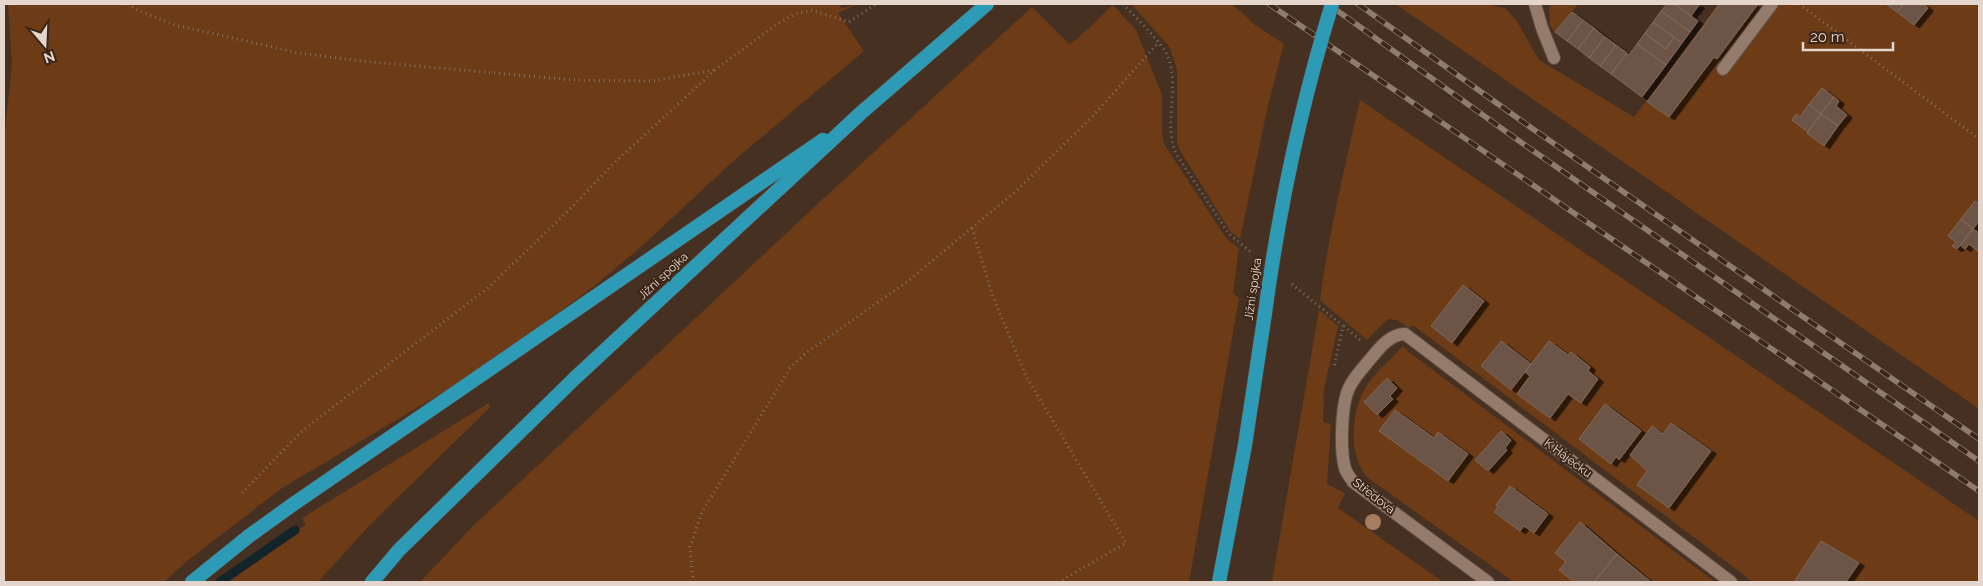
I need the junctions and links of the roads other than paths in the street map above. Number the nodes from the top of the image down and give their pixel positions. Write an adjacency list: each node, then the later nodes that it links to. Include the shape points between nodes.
1 (987, 4): 7 (highway, Jižní spojka)
2 (1332, 4): 11 (highway, Jižní spojka, bridge, via 1287,179 1245,445)
3 (1536, 4): 5 (street)
4 (1772, 4): 6 (street)
5 (1554, 58)
6 (1723, 69)
7 (862, 112): 9 (highway, via 292,505); 10 (highway, Jižní spojka, via 575,378 399,550)
8 (1405, 334): 12 (street, Středová, via 1390,338 1349,388 1342,419 1346,471 1353,482); 13 (street, K Háječku)
9 (192, 582)
10 (372, 582)
11 (1219, 582)
12 (1488, 582)
13 (1731, 582)

